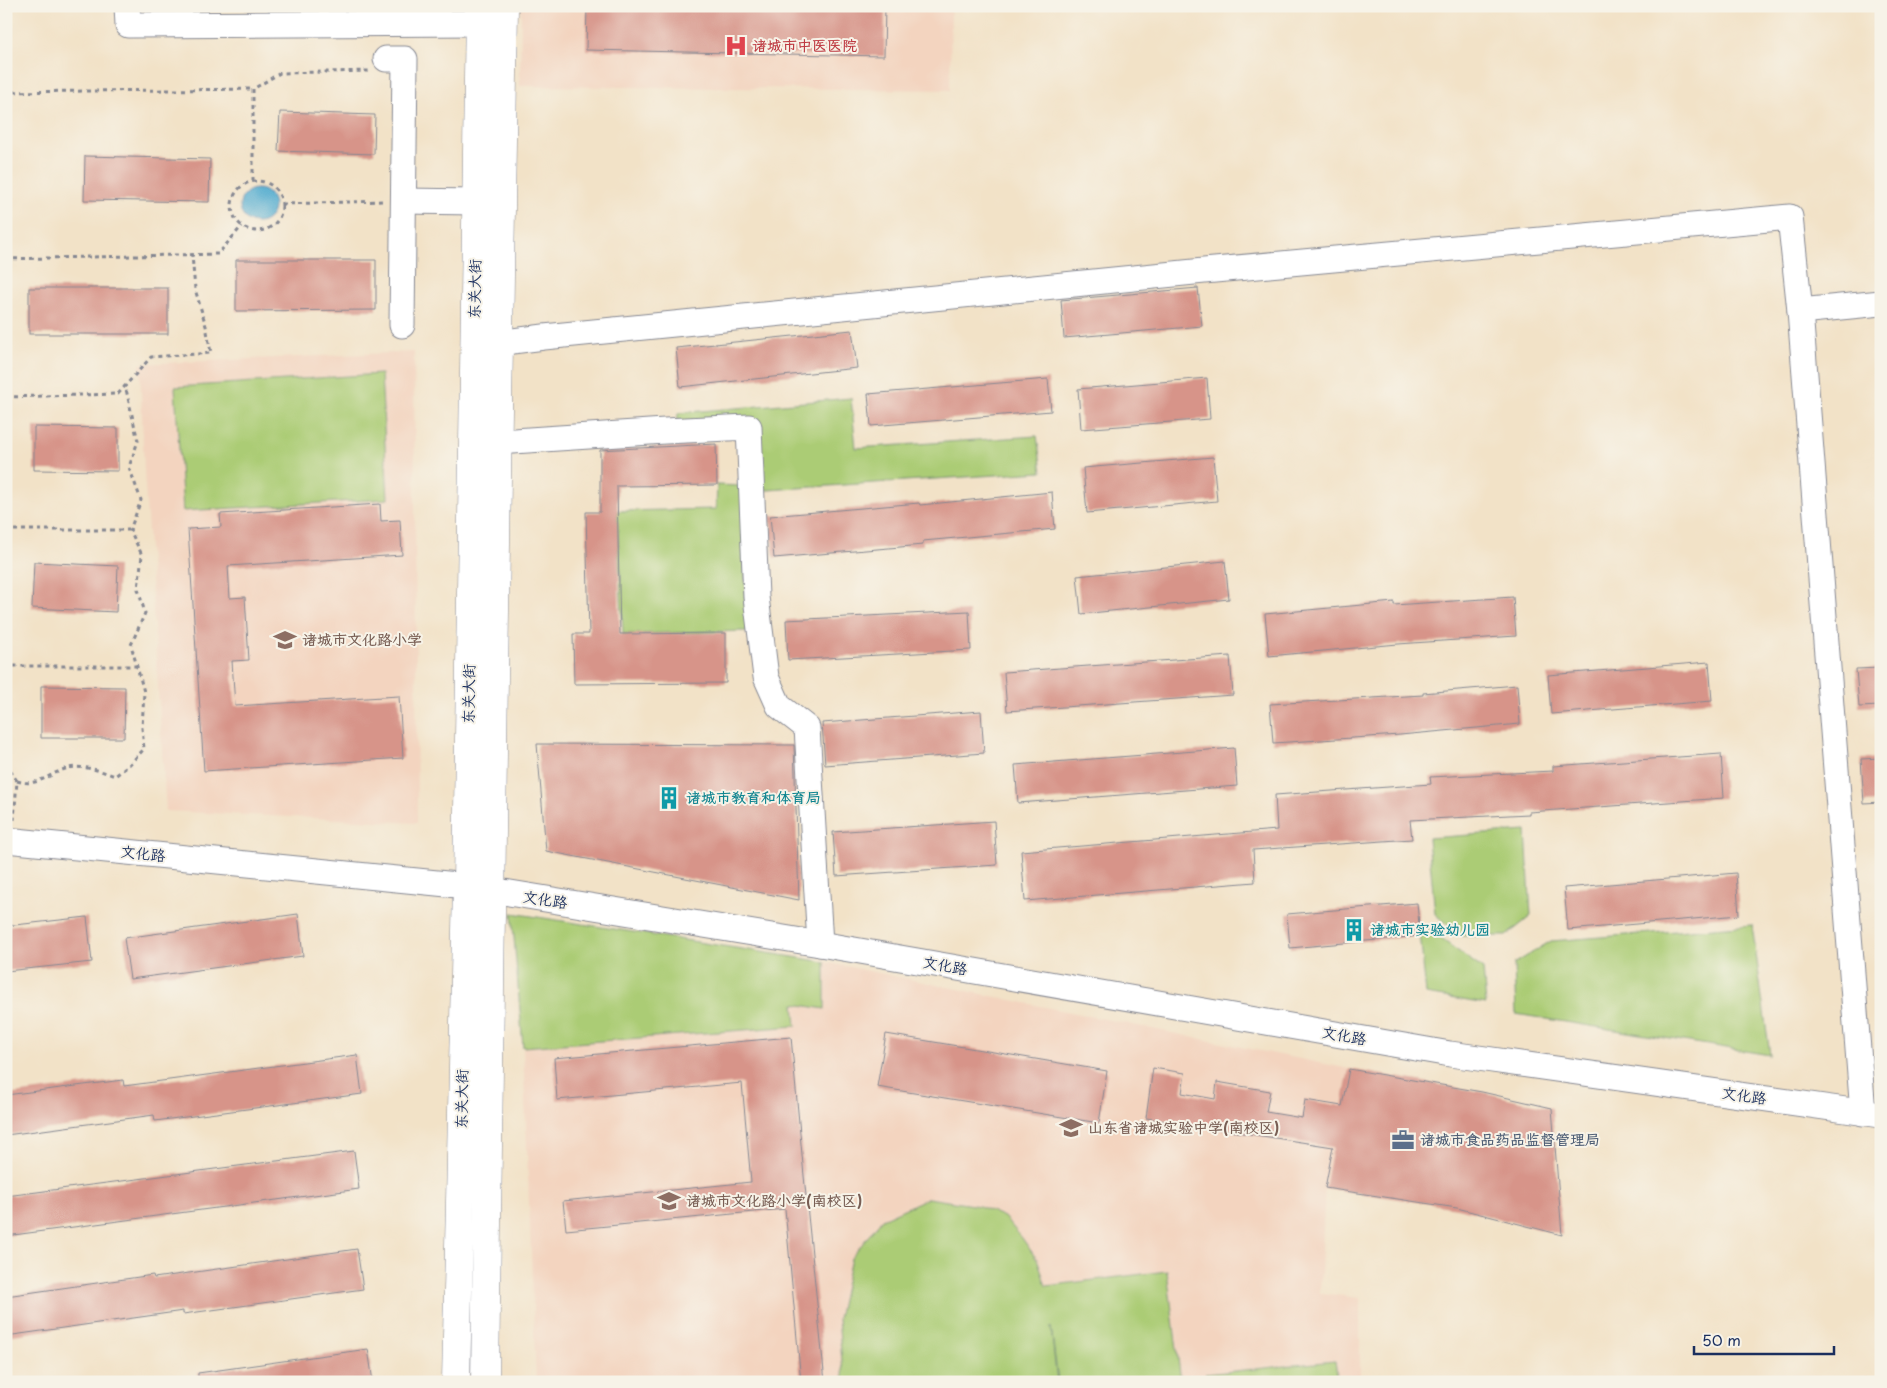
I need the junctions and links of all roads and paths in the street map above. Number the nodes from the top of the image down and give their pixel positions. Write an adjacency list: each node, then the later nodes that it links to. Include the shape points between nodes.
1 (127, 6): 3 (street, via 128,25)
2 (504, 6): 17 (main road, 东关大街)
3 (479, 15): 9 (main road, 东关大街)
4 (396, 65): 5 (path, via 280,73); 8 (street)
5 (252, 89): 6 (path); 7 (path)
6 (6, 92)
7 (253, 181): 10 (path, via 276,190); 11 (path, via 238,189 232,204 232,213)
8 (404, 201): 9 (street); 10 (path); 16 (street)
9 (476, 202): 29 (main road, 东关大街)
10 (282, 204): 11 (path, via 278,220 265,230 250,230)
11 (242, 226): 12 (path, via 218,254)
12 (192, 255): 13 (path); 18 (path, via 195,289 211,353 151,357)
13 (6, 259)
14 (1881, 303): 15 (street)
15 (1800, 311): 17 (street, via 1790,217 1184,273); 32 (street)
16 (402, 325)
17 (498, 343): 20 (main road, 东关大街)
18 (125, 385): 19 (path, via 118,394); 22 (path, via 138,441 129,468 141,500)
19 (6, 397)
20 (498, 442): 30 (main road, 东关大街); 31 (street, via 749,427 756,598 766,677 779,706 807,728)
21 (6, 530): 22 (path)
22 (130, 530): 24 (path, via 142,555 138,589 145,613 131,645)
23 (7, 665): 24 (path); 25 (path)
24 (137, 666): 27 (path, via 144,692 144,749 127,767 115,776 102,771 69,768 27,785)
25 (6, 672)
26 (7, 765): 27 (path)
27 (17, 782): 28 (path)
28 (9, 840): 29 (street, 文化路)
29 (467, 886): 30 (street, 文化路); 33 (main road, 东关大街)
30 (493, 892): 31 (street, 文化路); 34 (main road, 东关大街)
31 (820, 944): 32 (street, 文化路, via 1450,1054)
32 (1872, 1114)
33 (456, 1382)
34 (485, 1382)

